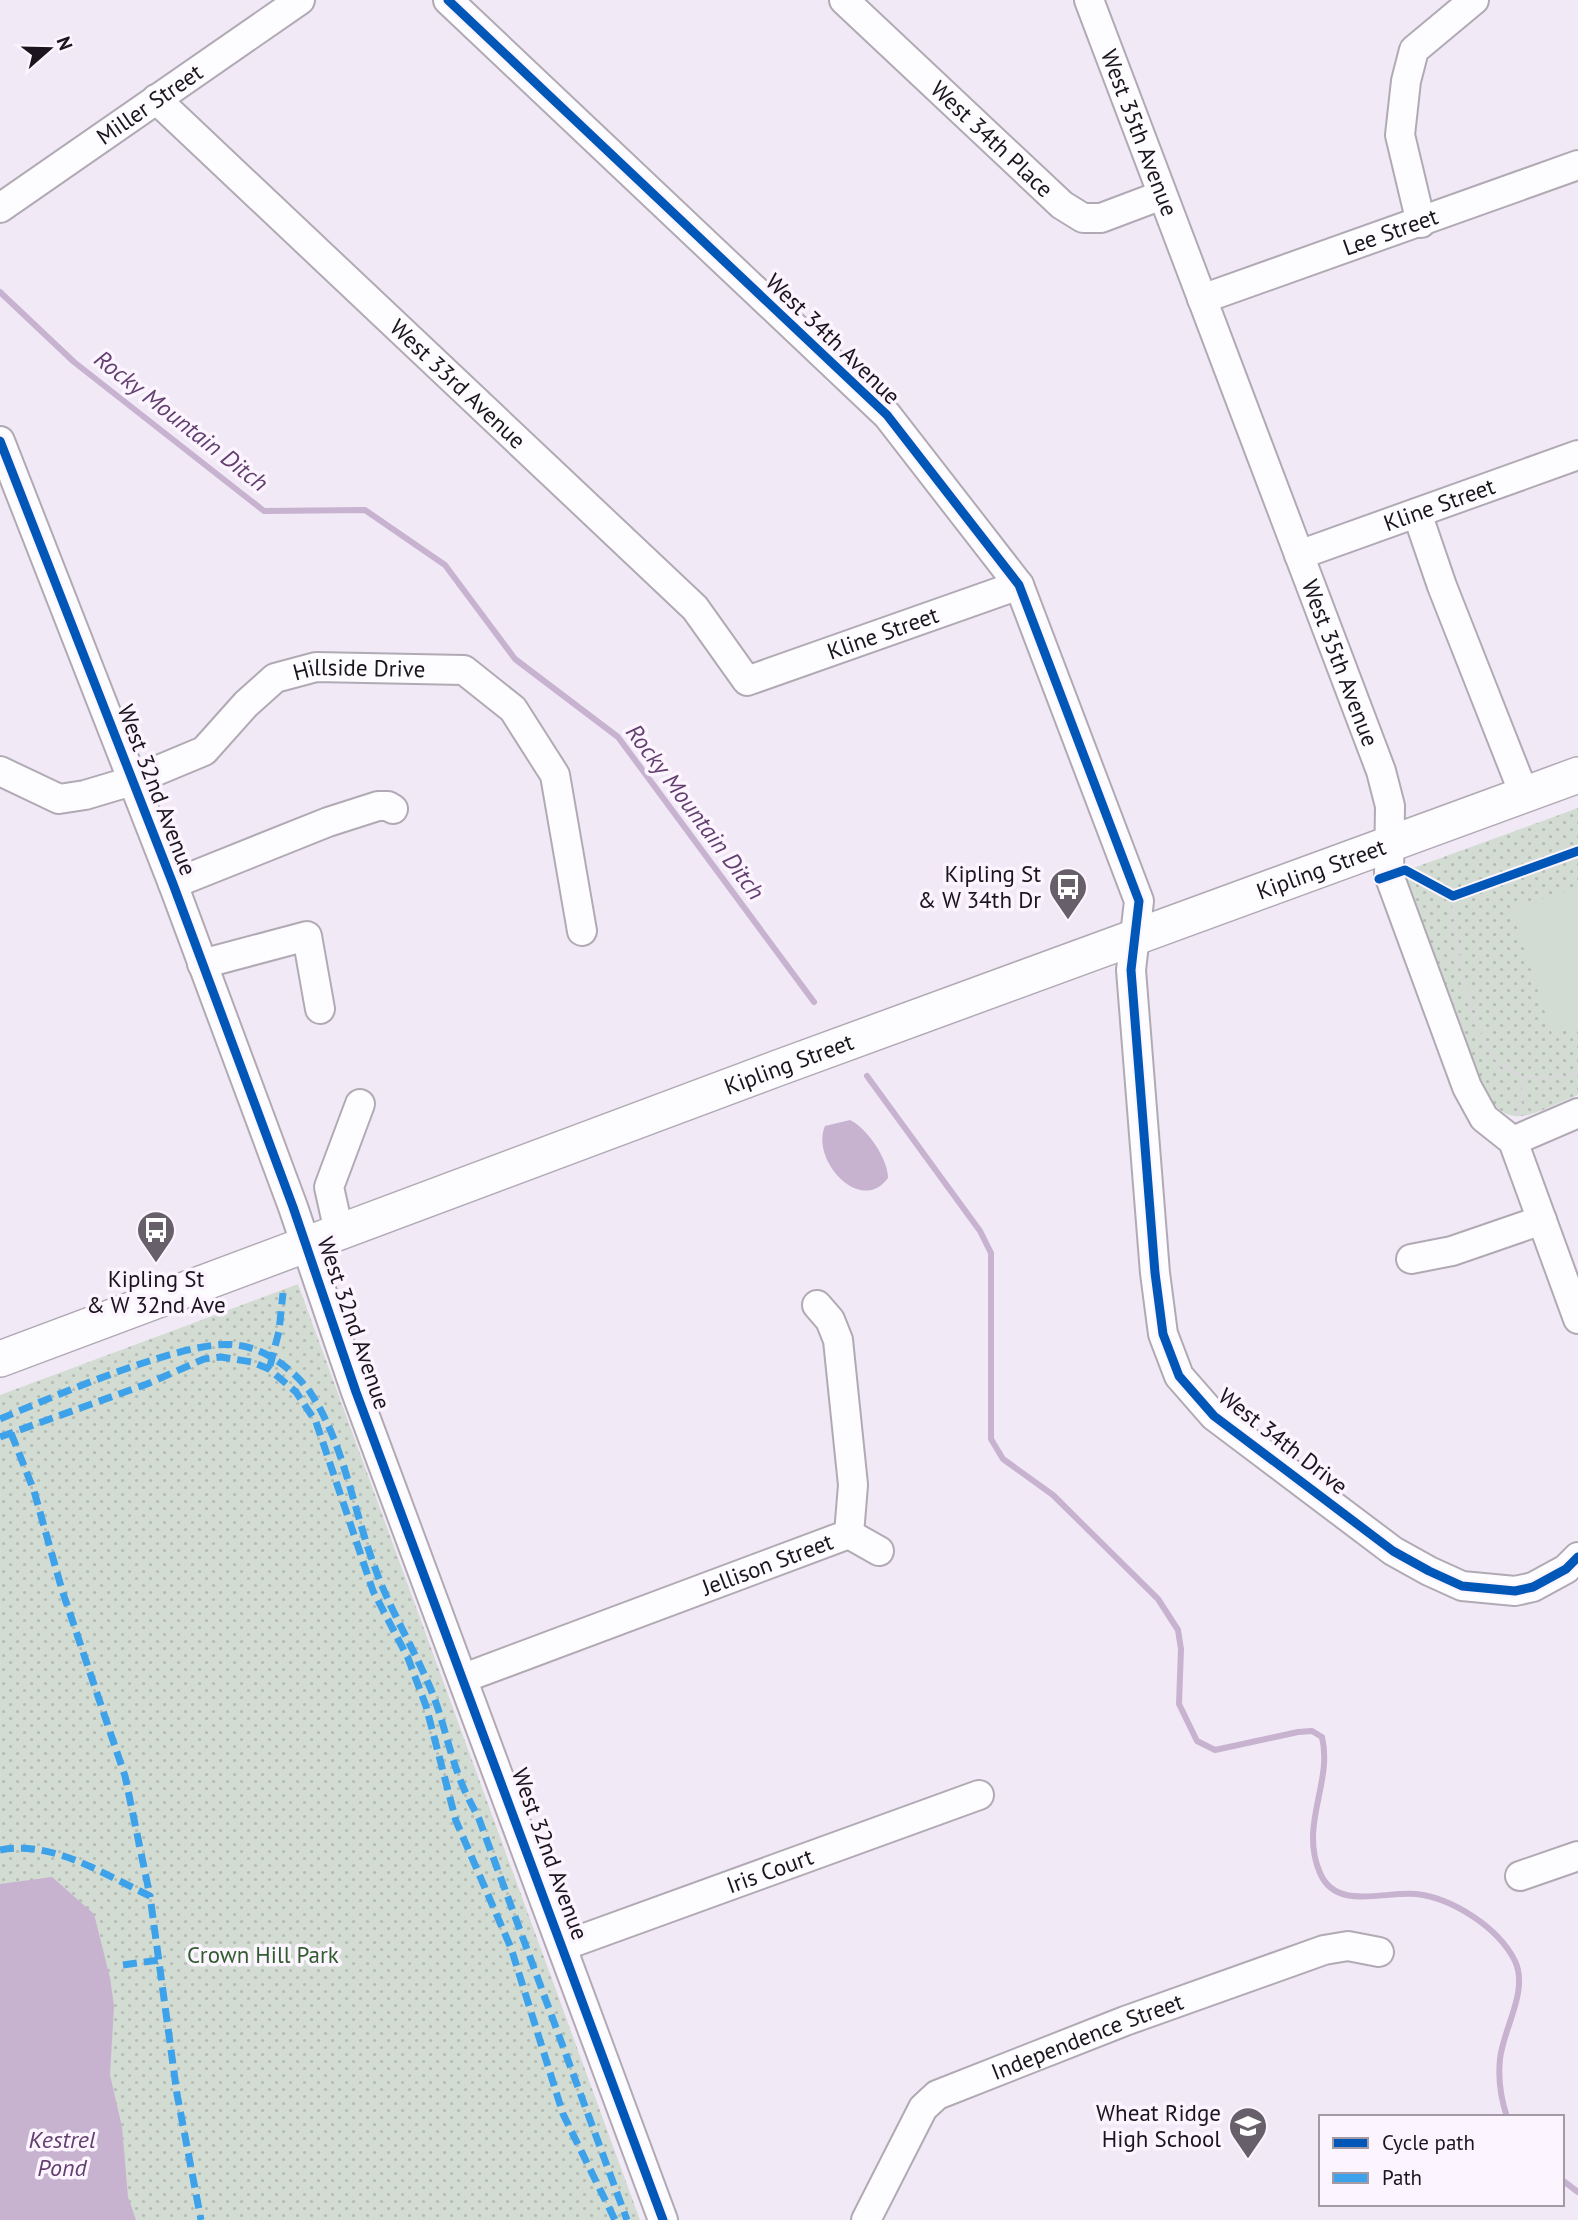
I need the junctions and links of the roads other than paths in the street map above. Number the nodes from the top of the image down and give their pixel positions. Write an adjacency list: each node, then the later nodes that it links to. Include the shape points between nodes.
1 (448, 0): 16 (street, West 34th Avenue, via 887,415)
2 (844, 0): 8 (street, West 34th Place, via 1062,205 1083,218 1101,218)
3 (1089, 0): 8 (street, West 35th Avenue)
4 (1474, 0): 10 (street, via 1414,50 1406,82 1400,135)
5 (282, 5): 6 (street, Miller Street)
6 (156, 99): 9 (street, Miller Street); 17 (street, West 33rd Avenue, via 695,608)
7 (1578, 165): 10 (street, Lee Street)
8 (1162, 195): 11 (street, West 35th Avenue)
9 (0, 208)
10 (1422, 223): 11 (street, Lee Street)
11 (1202, 299): 15 (street, West 35th Avenue)
12 (0, 441): 20 (street, West 32nd Avenue)
13 (1577, 457): 14 (street, Kline Street)
14 (1417, 513): 15 (street, Kline Street); 21 (street)
15 (1299, 555): 23 (street, West 35th Avenue, via 1381,771 1390,806)
16 (1019, 585): 17 (street, Kline Street); 26 (street, West 34th Avenue, via 1139,901)
17 (747, 681)
18 (0, 771): 20 (street, Hillside Drive, via 59,799)
19 (1578, 775): 21 (main road, Kipling Street)
20 (132, 780): 24 (street, West 32nd Avenue); 25 (street, Hillside Drive, via 204,751 275,678 316,667 464,670 513,709 555,775)
21 (1524, 794): 23 (main road, Kipling Street)
22 (393, 809): 24 (street, via 378,806 328,822)
23 (1391, 842): 26 (main road, Kipling Street); 31 (street, West 35th Avenue, via 1390,875 1467,1087 1484,1118)
24 (173, 884): 27 (street, West 32nd Avenue)
25 (582, 931)
26 (1137, 936): 33 (main road, Kipling Street); 41 (street, West 34th Drive, via 1130,970 1155,1273 1163,1334 1179,1376 1214,1416 1393,1551 1429,1571 1462,1586 1516,1591 1533,1587)
27 (202, 964): 28 (street, via 307,936); 34 (street, West 32nd Avenue)
28 (320, 1009)
29 (360, 1104): 33 (street, via 329,1187)
30 (1578, 1113): 31 (street)
31 (1513, 1141): 32 (street)
32 (1542, 1220): 35 (street, via 1452,1251); 37 (street)
33 (339, 1232): 34 (main road, Kipling Street)
34 (307, 1245): 38 (main road, Kipling Street); 42 (street, West 32nd Avenue, via 356,1392)
35 (1411, 1259)
36 (817, 1305): 39 (street, Jellison Street, via 838,1340 853,1485)
37 (1578, 1319)
38 (0, 1359)
39 (849, 1534): 40 (street); 42 (street, Jellison Street)
40 (879, 1550)
41 (1578, 1558)
42 (464, 1678): 46 (street, West 32nd Avenue)
43 (979, 1795): 46 (street, Iris Court)
44 (1578, 1856): 45 (street)
45 (1520, 1876)
46 (563, 1946): 48 (street, West 32nd Avenue)
47 (1378, 1952): 49 (street, Independence Street, via 1348,1946 1324,1950 937,2095 923,2108)
48 (663, 2220)
49 (866, 2220)

